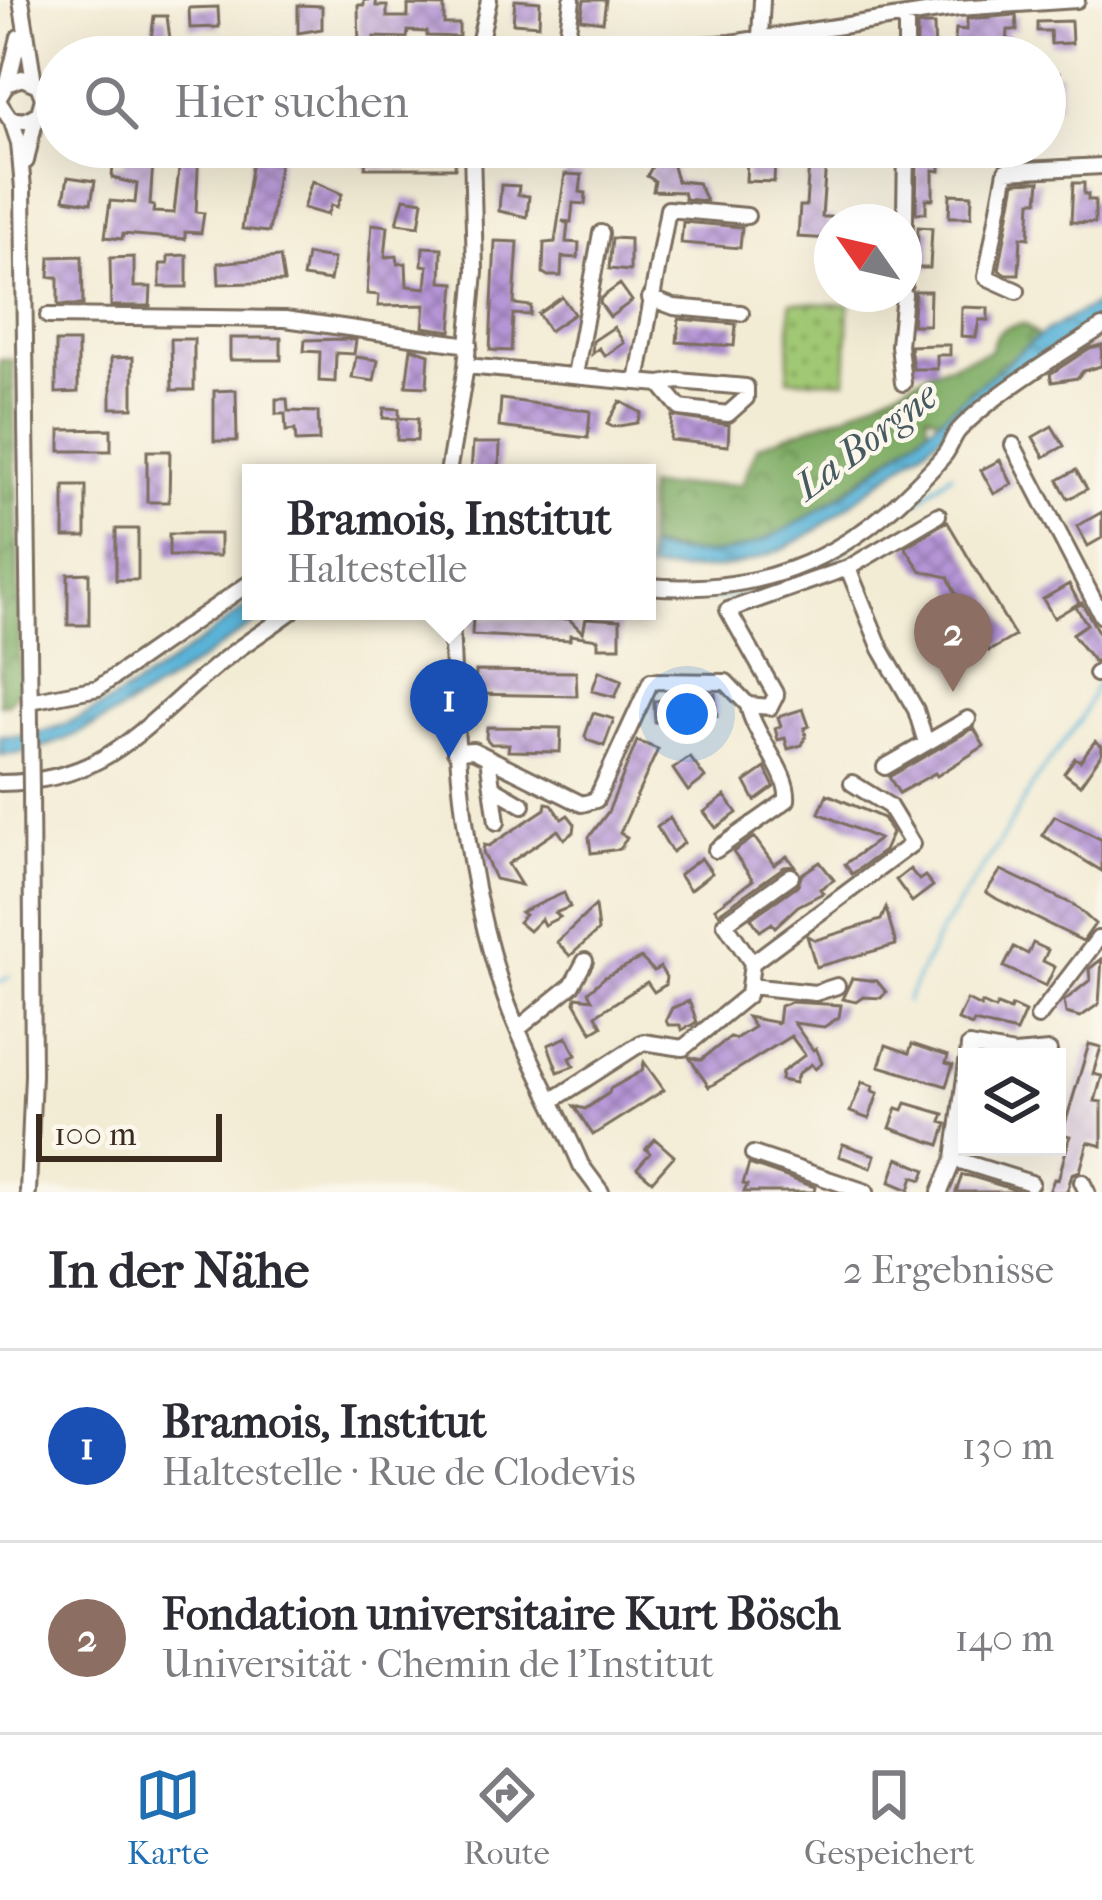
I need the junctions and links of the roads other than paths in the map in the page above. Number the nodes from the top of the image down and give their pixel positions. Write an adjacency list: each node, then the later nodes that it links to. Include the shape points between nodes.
1 (489, 0): 8 (street)
2 (572, 0): 9 (street)
3 (762, 0): 10 (street)
4 (1077, 0): 6 (street)
5 (21, 1): 13 (street); 14 (street)
6 (957, 4): 7 (street)
7 (906, 18): 11 (street); 12 (street)
8 (481, 36)
9 (567, 36)
10 (760, 36)
11 (768, 36)
12 (906, 36)
13 (36, 84): 14 (street, via 19,78)
14 (4, 101): 15 (street, via 22,122); 22 (street, via 19,142)
15 (36, 115)
16 (36, 118): 22 (street)
17 (1102, 166): 21 (street)
18 (473, 168): 32 (street)
19 (906, 168): 23 (street)
20 (1064, 168): 26 (street, via 1006,171 986,277)
21 (1066, 168)
22 (23, 190): 48 (street)
23 (905, 204)
24 (747, 216): 27 (street, via 668,209)
25 (601, 233): 34 (street)
26 (1017, 292)
27 (650, 298): 29 (street); 35 (street)
28 (902, 312): 36 (street)
29 (741, 313)
30 (48, 316): 32 (street, via 285,319)
31 (1102, 328): 43 (street, via 956,432 910,491 836,551 782,574 708,590)
32 (469, 345): 33 (street)
33 (466, 366): 34 (street); 39 (street)
34 (575, 375): 35 (street)
35 (637, 382): 37 (street)
36 (903, 383)
37 (660, 384): 37 (street, via 746,387 746,398 728,414 680,408)
38 (1013, 445): 45 (street)
39 (450, 464)
40 (938, 514): 42 (street)
41 (904, 528): 42 (street)
42 (848, 568): 49 (street, via 728,610 776,695 770,707); 51 (street)
43 (656, 587)
44 (242, 588): 48 (street, via 98,688)
45 (1102, 616)
46 (279, 620): 55 (street, via 109,757 57,778)
47 (451, 620): 52 (street)
48 (30, 701): 75 (street, bridge)
49 (748, 705): 53 (street, via 726,682 650,681 596,800 582,804); 60 (street, via 789,788 787,800)
50 (968, 719): 51 (street)
51 (926, 743): 54 (street)
52 (455, 751): 53 (street); 68 (street, via 477,890)
53 (488, 758): 57 (street)
54 (886, 766)
55 (0, 783)
56 (852, 783): 64 (street, via 889,806 912,844)
57 (492, 787): 58 (street); 59 (street)
58 (523, 805)
59 (497, 822)
60 (716, 850)
61 (791, 875): 64 (street, via 725,923)
62 (1101, 936): 67 (street)
63 (585, 962): 68 (street, via 572,985)
64 (752, 963): 65 (street)
65 (749, 986): 66 (street, via 815,993); 69 (street, via 683,1048 644,1042)
66 (836, 986)
67 (1038, 1017)
68 (519, 1028): 69 (street)
69 (553, 1100): 74 (street)
70 (958, 1130): 72 (street)
71 (753, 1154): 76 (street)
72 (954, 1160): 73 (street); 77 (street)
73 (1031, 1183)
74 (599, 1191)
75 (28, 1192)
76 (866, 1192)
77 (940, 1192)

